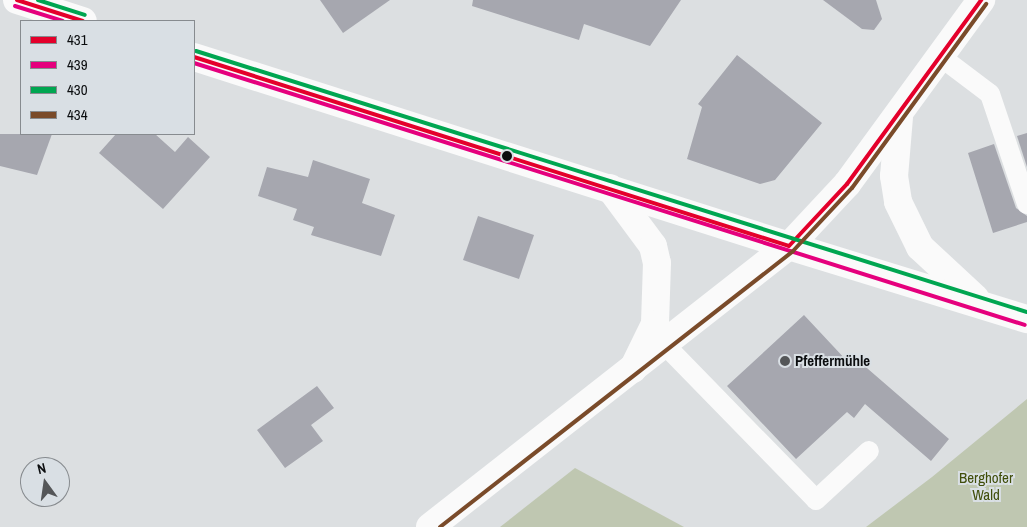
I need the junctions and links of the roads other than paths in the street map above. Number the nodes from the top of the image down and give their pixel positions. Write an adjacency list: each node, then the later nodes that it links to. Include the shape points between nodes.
1 (18, 0): 3 (main road)
2 (981, 0): 5 (main road)
3 (81, 20)
4 (195, 57): 7 (main road)
5 (941, 57): 6 (main road); 8 (lane, via 990,94)
6 (899, 117): 9 (main road, via 847,184); 10 (main road, via 894,176 898,202 920,247)
7 (610, 188): 9 (main road); 13 (main road, via 654,246 657,263 655,324)
8 (1027, 204)
9 (789, 246): 10 (main road); 12 (main road)
10 (983, 304): 11 (main road)
11 (1027, 319)
12 (665, 345): 13 (main road); 14 (lane, via 816,500)
13 (633, 369): 15 (main road)
14 (869, 451)
15 (430, 527)

